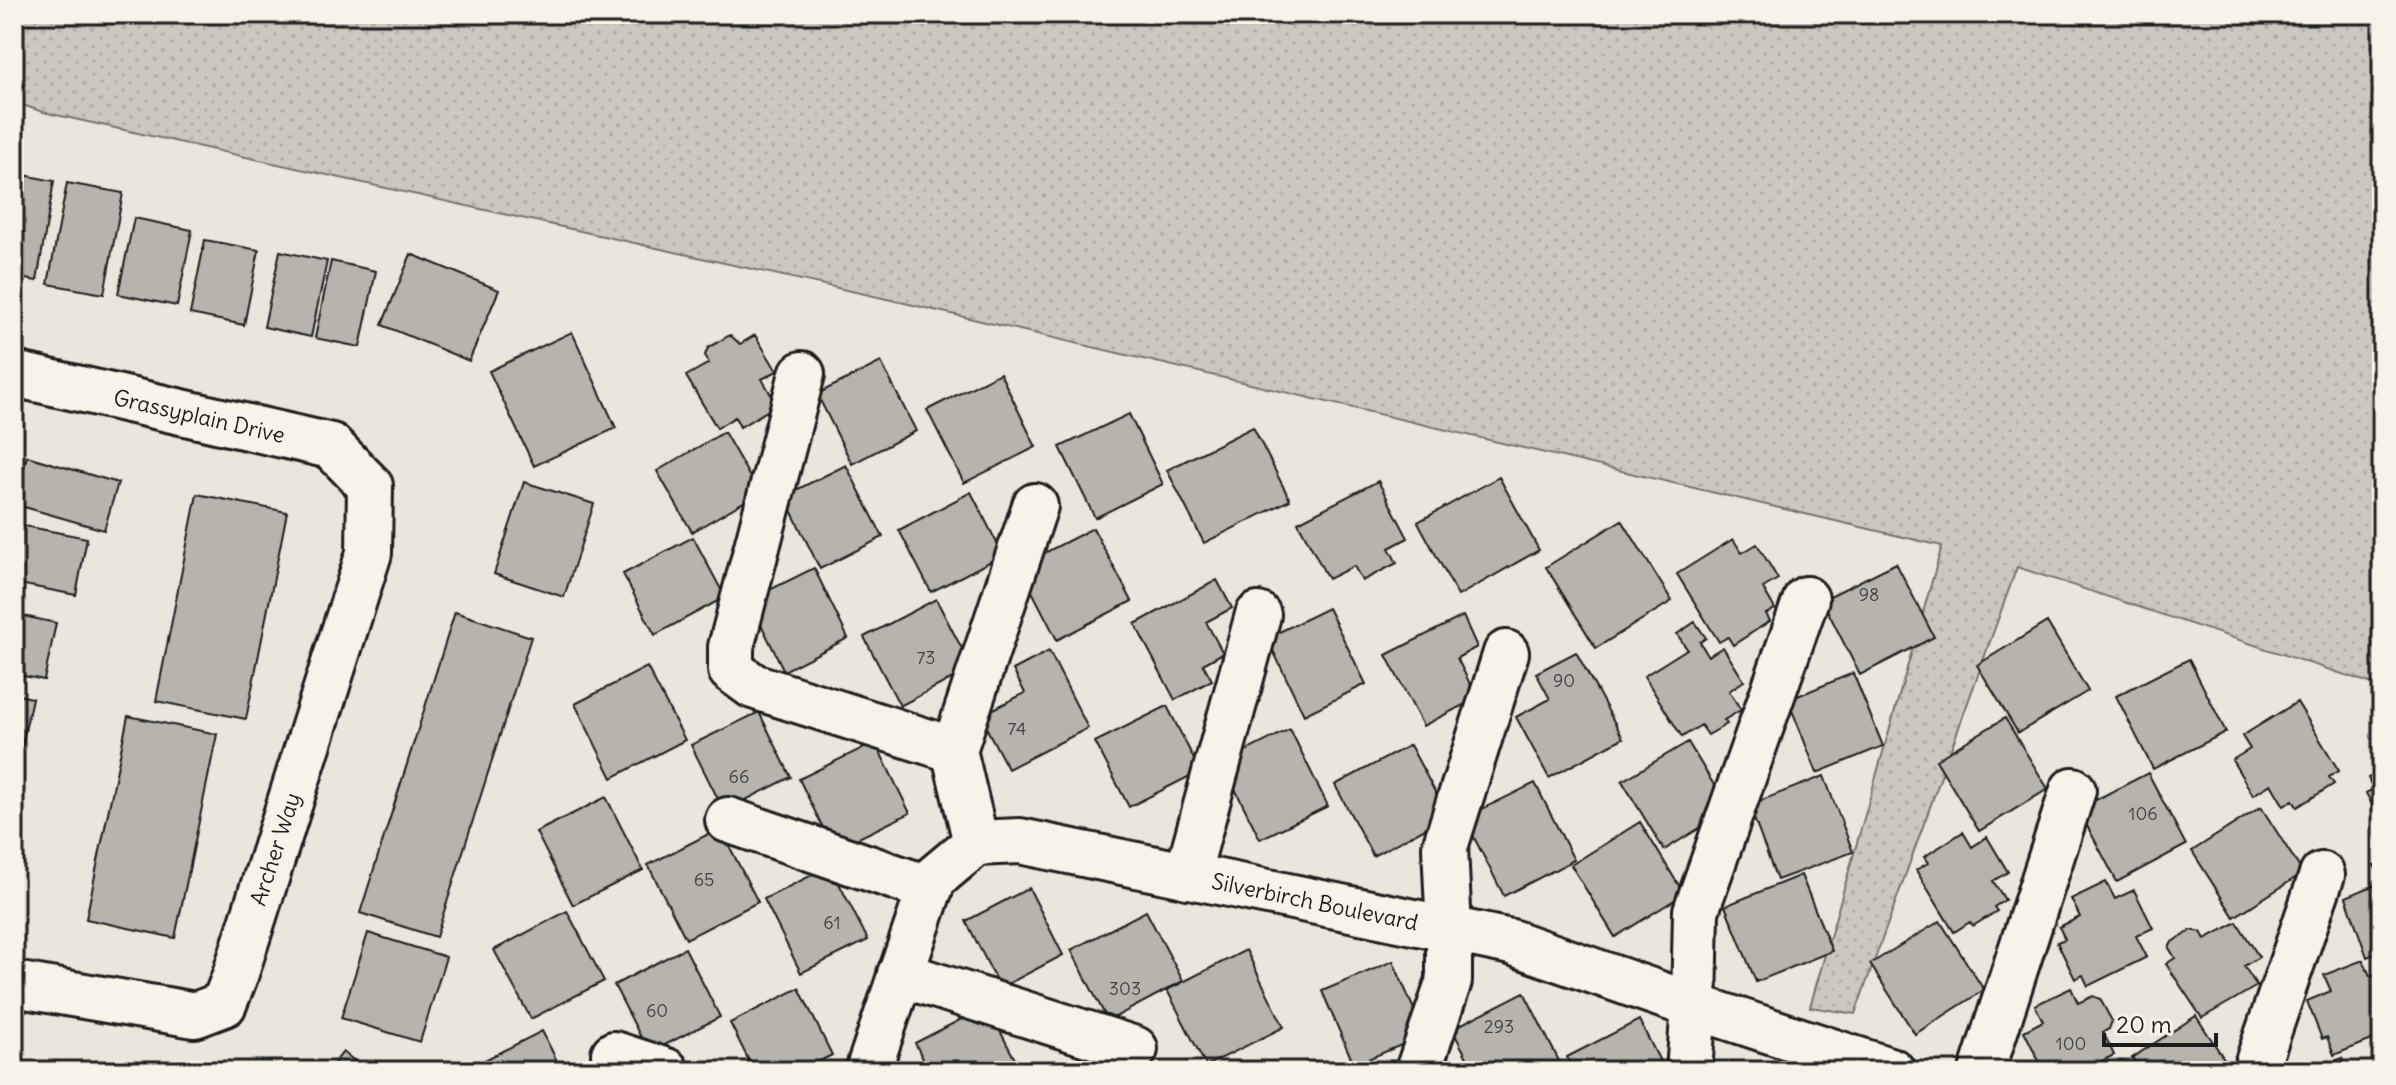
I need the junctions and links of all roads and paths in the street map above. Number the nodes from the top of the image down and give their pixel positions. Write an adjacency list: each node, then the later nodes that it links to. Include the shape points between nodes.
1 (14, 374): 3 (street, Grassyplain Drive, via 331,446)
2 (802, 374): 8 (street, via 731,647 731,670 753,686)
3 (370, 486): 17 (street, Archer Way, via 369,553 224,1004 195,1015)
4 (1035, 506): 8 (street)
5 (1806, 599): 18 (street, via 1696,911)
6 (1258, 615): 13 (street)
7 (1506, 653): 15 (street, via 1445,847)
8 (954, 750): 11 (street)
9 (2073, 790): 26 (street)
10 (728, 820): 14 (street)
11 (976, 843): 13 (street, Silverbirch Boulevard, via 1020,841); 14 (street, via 933,879)
12 (2322, 875): 27 (street)
13 (1187, 876): 15 (street, Silverbirch Boulevard)
14 (930, 889): 16 (street)
15 (1449, 930): 18 (street, Silverbirch Boulevard, via 1511,942); 23 (street, via 1449,981)
16 (900, 974): 19 (street); 22 (street)
17 (14, 984)
18 (1694, 1006): 24 (street); 25 (street, Silverbirch Boulevard)
19 (1135, 1049)
20 (614, 1054): 21 (street)
21 (666, 1071)
22 (868, 1071)
23 (1418, 1071)
24 (1689, 1071)
25 (1892, 1071)
26 (1982, 1071)
27 (2255, 1071)

